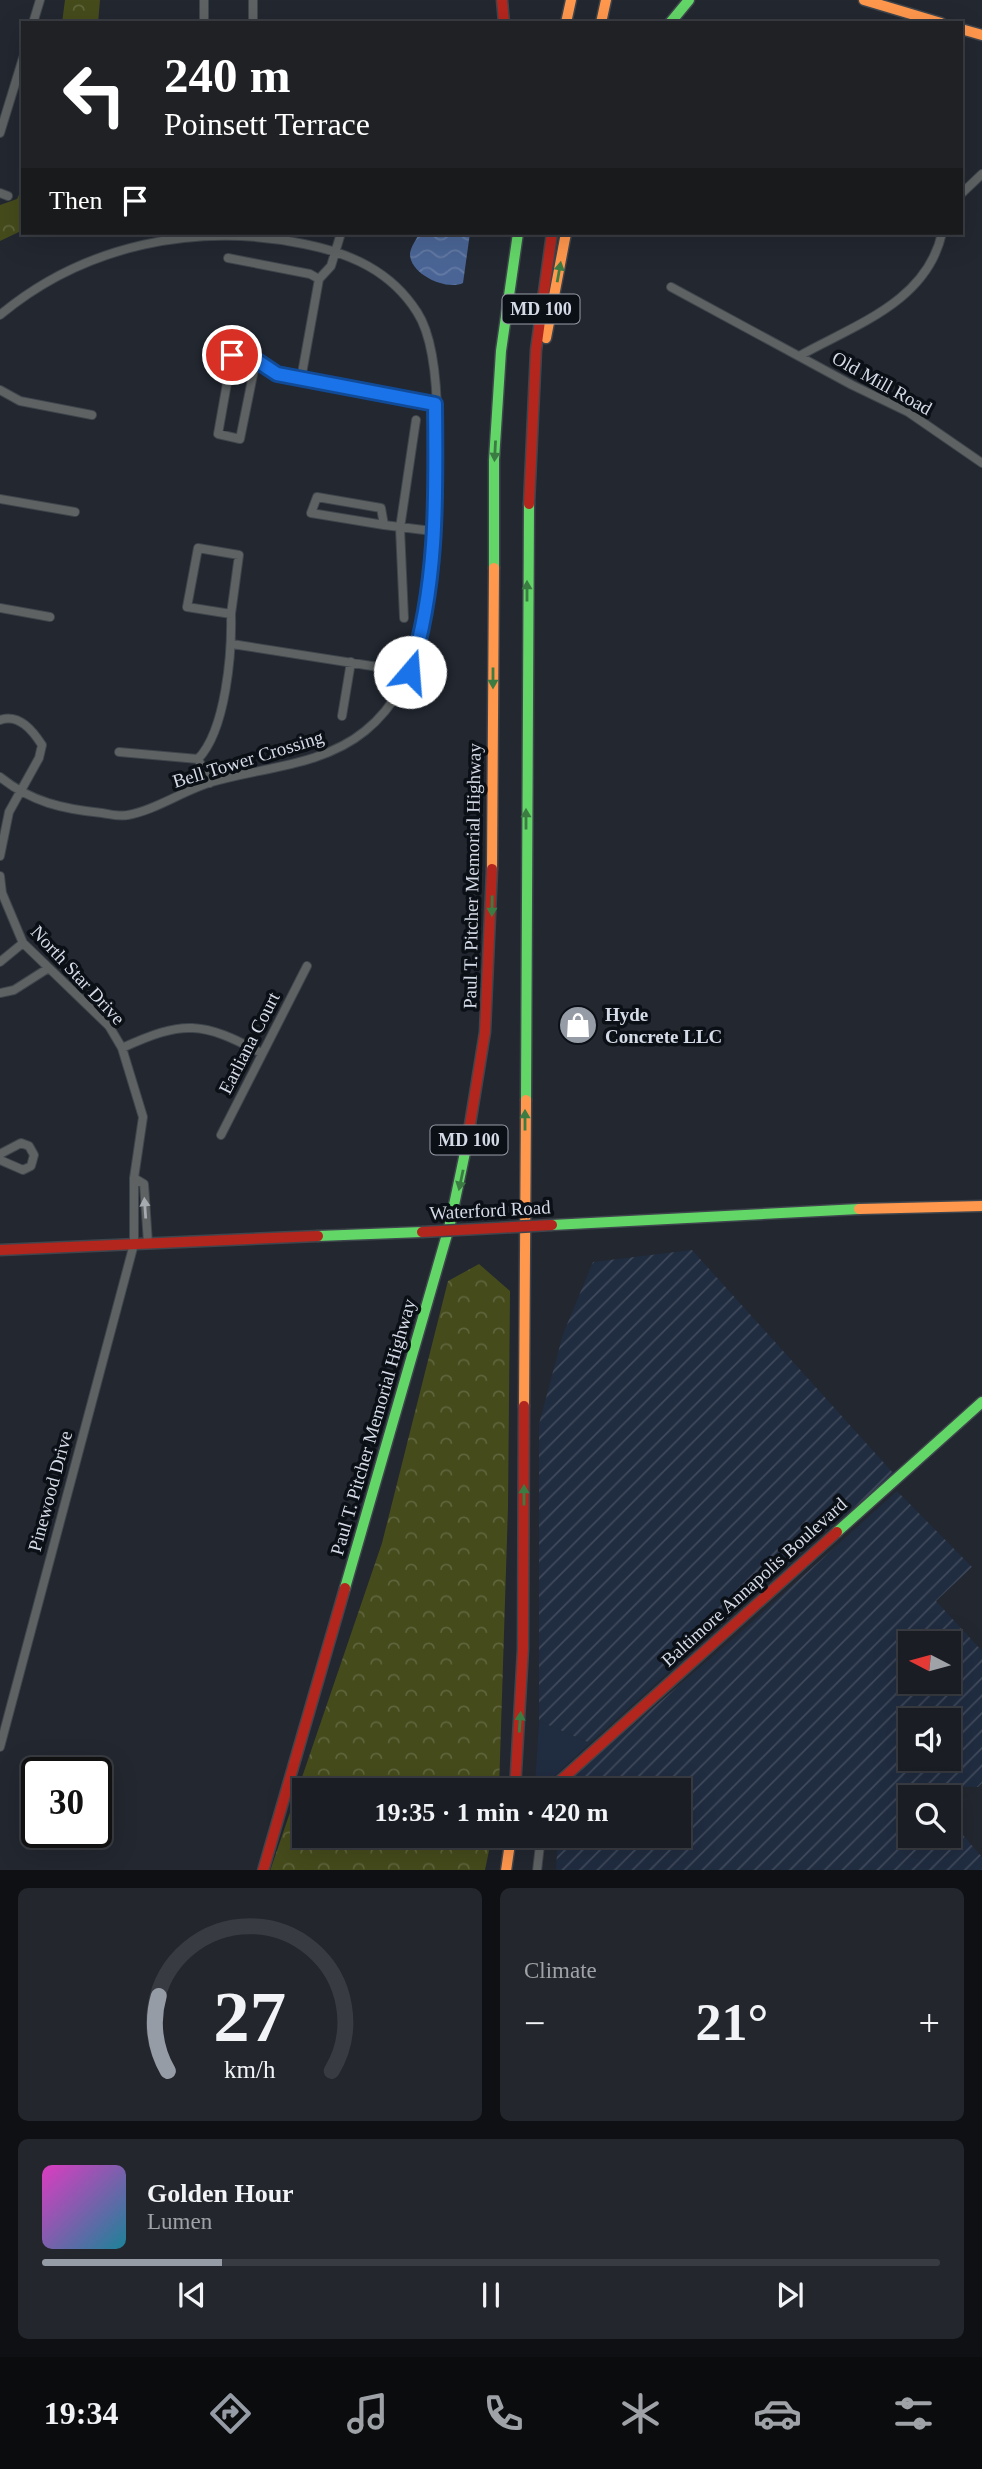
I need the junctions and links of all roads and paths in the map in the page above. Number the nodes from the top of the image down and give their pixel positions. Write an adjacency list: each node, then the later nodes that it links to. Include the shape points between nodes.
1 (40, 0): 10 (street)
2 (204, 0): 11 (street)
3 (253, 0): 12 (street)
4 (502, 0): 13 (main road)
5 (571, 0): 14 (main road)
6 (606, 0): 15 (main road)
7 (683, 0): 16 (main road)
8 (690, 0): 17 (main road)
9 (863, 0): 18 (main road)
10 (34, 21)
11 (204, 21)
12 (253, 21)
13 (504, 21)
14 (566, 21)
15 (601, 21)
16 (670, 21)
17 (671, 21)
18 (934, 21)
19 (963, 30): 20 (main road)
20 (982, 35)
21 (21, 65): 22 (street)
22 (0, 134)
23 (982, 174): 24 (street)
24 (963, 192)
25 (198, 235): 37 (street, Bell Tower Crossing, via 109,253 58,276)
26 (242, 235): 33 (street, Bell Tower Crossing)
27 (341, 235): 33 (street)
28 (511, 235): 38 (main road)
29 (518, 235): 38 (main road, Paul T. Pitcher Memorial Highway / MD 100)
30 (552, 235): 42 (main road, MD 100)
31 (566, 235): 42 (main road, one-way to 31, via 543,357)
32 (942, 235): 39 (street, Old Mill Road, via 937,257 921,280 889,306)
33 (337, 250): 35 (street); 44 (street, Bell Tower Crossing, via 367,263 397,286 418,313 432,345)
34 (228, 258): 35 (street)
35 (319, 279): 41 (street)
36 (671, 287): 39 (street, Old Mill Road)
37 (0, 315)
38 (501, 351): 91 (main road, Paul T. Pitcher Memorial Highway / MD 100, one-way to 91, via 493,517 492,919 477,1095 450,1224)
39 (800, 355): 47 (street, Old Mill Road, via 908,412)
40 (256, 360): 40 (street, via 240,439 218,434 232,355); 41 (street, via 277,374)
41 (301, 379): 44 (street)
42 (533, 386): 87 (main road, MD 100, one-way to 42, via 523,1649 528,520)
43 (0, 390): 45 (street, via 32,404)
44 (435, 404): 52 (street, Bell Tower Crossing)
45 (92, 415)
46 (416, 420): 51 (street)
47 (982, 463)
48 (0, 499): 49 (street)
49 (75, 512)
50 (384, 525): 50 (street, via 381,508 317,497 311,513); 51 (street)
51 (400, 528): 52 (street); 56 (street)
52 (432, 531): 59 (street, Bell Tower Crossing, via 424,630)
53 (0, 608): 55 (street)
54 (230, 614): 54 (street, via 239,555 198,548 187,607); 57 (street)
55 (51, 617)
56 (404, 618)
57 (232, 644): 58 (street); 63 (street, via 215,736)
58 (351, 662): 59 (street); 60 (street)
59 (410, 672): 65 (street, Bell Tower Crossing, via 383,713 342,747 311,759)
60 (342, 716)
61 (0, 720): 66 (street, via 12,718 29,727 42,746)
62 (119, 752): 63 (street)
63 (198, 759): 65 (street)
64 (0, 777): 66 (street, Bell Tower Crossing)
65 (210, 782): 66 (street, Bell Tower Crossing, via 126,816 48,805)
66 (19, 792): 67 (street, via 6,823)
67 (0, 856)
68 (0, 876): 69 (street, North Star Drive)
69 (1, 894): 70 (street, North Star Drive)
70 (23, 943): 71 (street); 73 (street, North Star Drive)
71 (0, 962)
72 (306, 966): 76 (street, Earliana Court)
73 (47, 969): 74 (street, via 14,990); 75 (street, North Star Drive, via 109,1026)
74 (0, 993)
75 (122, 1048): 76 (street, via 175,1027 228,1035); 80 (street, North Star Drive, via 143,1117)
76 (261, 1053): 77 (street, Earliana Court)
77 (221, 1135)
78 (0, 1154): 79 (street, via 15,1144 25,1144 33,1151 34,1161 23,1170)
79 (0, 1160)
80 (134, 1178): 82 (street, North Star Drive, one-way to 80, via 144,1184); 83 (street, North Star Drive)
81 (982, 1206): 82 (main road, Waterford Road, bridge)
82 (148, 1243): 83 (main road, Waterford Road)
83 (134, 1244): 84 (main road, Waterford Road); 86 (street, Pinewood Drive)
84 (0, 1250)
85 (982, 1402): 88 (main road, Baltimore Annapolis Boulevard)
86 (0, 1747)
87 (516, 1778)
88 (563, 1778)
89 (509, 1848): 92 (main road)
90 (540, 1848): 93 (street)
91 (263, 1870)
92 (506, 1870)
93 (537, 1870)

